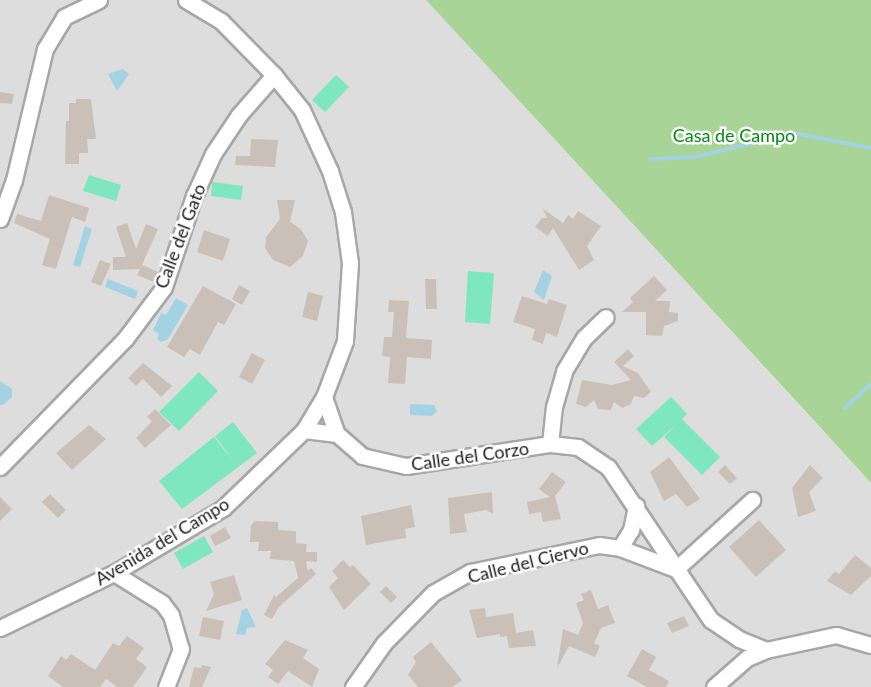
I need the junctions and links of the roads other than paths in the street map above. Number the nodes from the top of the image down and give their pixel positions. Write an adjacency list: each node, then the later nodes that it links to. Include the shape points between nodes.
1 (99, 0): 4 (street, via 64,17 45,49 14,180)
2 (186, 0): 3 (street, via 221,21)
3 (274, 75): 6 (street, via 302,110 330,171 343,212 350,262 345,341); 10 (street, Calle del Gato, via 239,115 213,154 194,196 164,287 125,339)
4 (0, 219)
5 (606, 317): 9 (street, via 584,338 564,371 554,407)
6 (324, 398): 7 (street, Avenida del Campo); 8 (street, Calle del Corzo)
7 (304, 430): 8 (street); 15 (street, Avenida del Campo, via 223,508)
8 (337, 434): 9 (street, Calle del Corzo, via 362,456 406,466)
9 (550, 444): 12 (street, Calle del Corzo, via 578,447 608,467)
10 (0, 467)
11 (752, 500): 14 (street)
12 (636, 506): 13 (street, via 631,530); 14 (street, Calle del Corzo)
13 (620, 548): 14 (street, Calle del Ciervo); 22 (street, Calle del Ciervo, via 599,545 470,572 434,593 384,643)
14 (676, 569): 17 (street, Calle del Corzo, via 711,620)
15 (114, 573): 16 (street, Avenida del Campo); 21 (street, via 162,603 171,615 181,649)
16 (0, 628)
17 (739, 639): 19 (street, Calle del Corzo); 20 (street)
18 (871, 645): 19 (street, via 836,635)
19 (766, 650): 20 (street)
20 (747, 658): 23 (street)
21 (166, 687)
22 (353, 687)
23 (714, 687)

